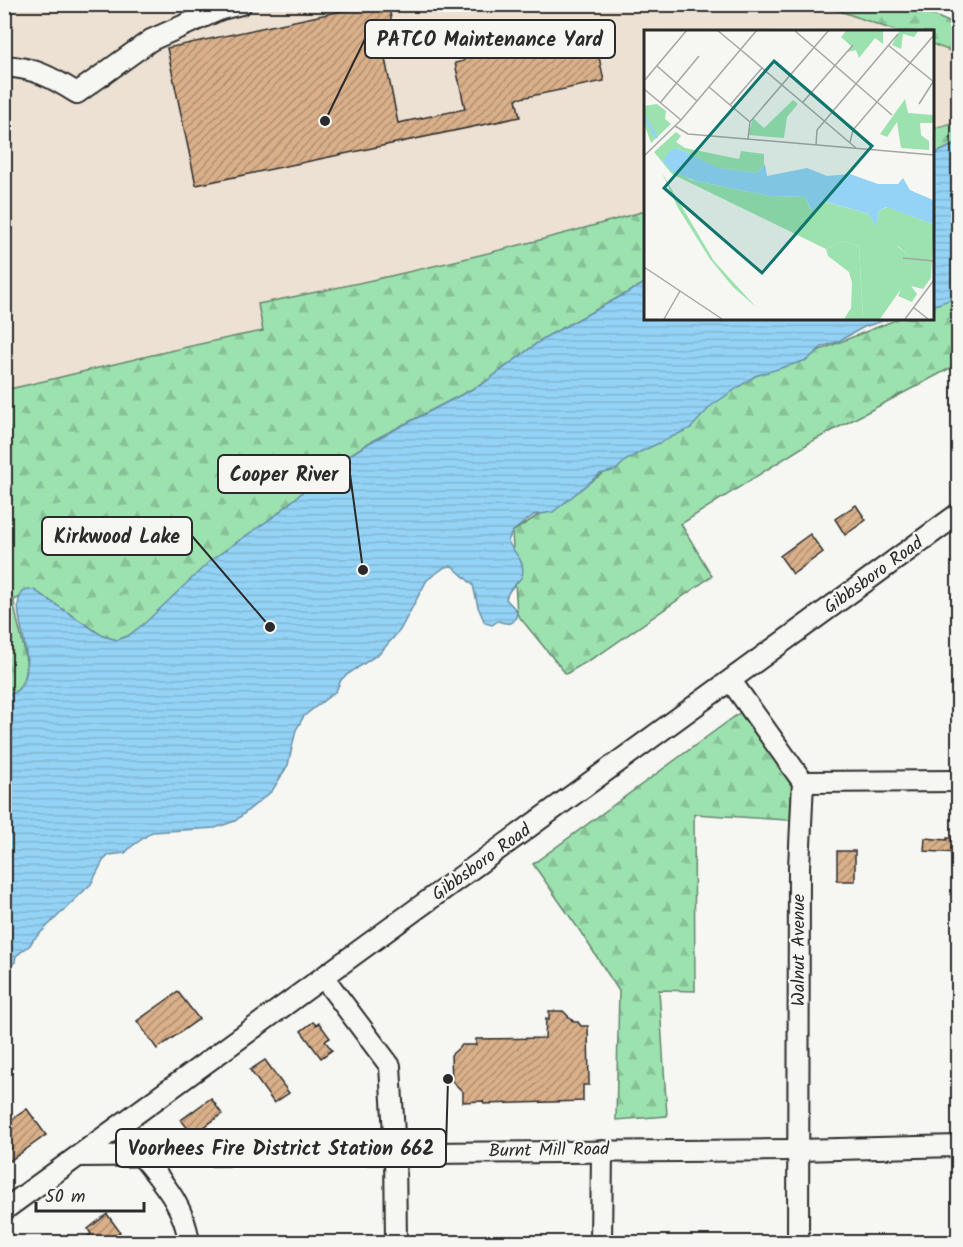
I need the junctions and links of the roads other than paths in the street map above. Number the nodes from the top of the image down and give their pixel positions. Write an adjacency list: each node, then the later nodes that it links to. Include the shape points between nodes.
1 (241, 4): 2 (street, via 151,40 77,93 50,75)
2 (4, 66)
3 (958, 514): 4 (street, Gibbsboro Road)
4 (731, 681): 6 (street); 7 (street, Gibbsboro Road)
5 (958, 781): 6 (street)
6 (802, 782): 9 (street, Walnut Avenue)
7 (324, 978): 11 (street, via 390,1066); 13 (street, Gibbsboro Road)
8 (958, 1146): 9 (street, Burnt Mill Road)
9 (798, 1150): 10 (street, Burnt Mill Road); 18 (street, Walnut Avenue)
10 (602, 1151): 11 (street, Burnt Mill Road); 17 (street)
11 (395, 1152): 12 (street, Burnt Mill Road); 16 (street)
12 (140, 1154): 13 (street, Burnt Mill Road); 15 (street, via 173,1195 187,1224)
13 (80, 1156): 14 (street, Gibbsboro Road)
14 (4, 1210)
15 (189, 1242)
16 (396, 1242)
17 (601, 1242)
18 (798, 1242)

